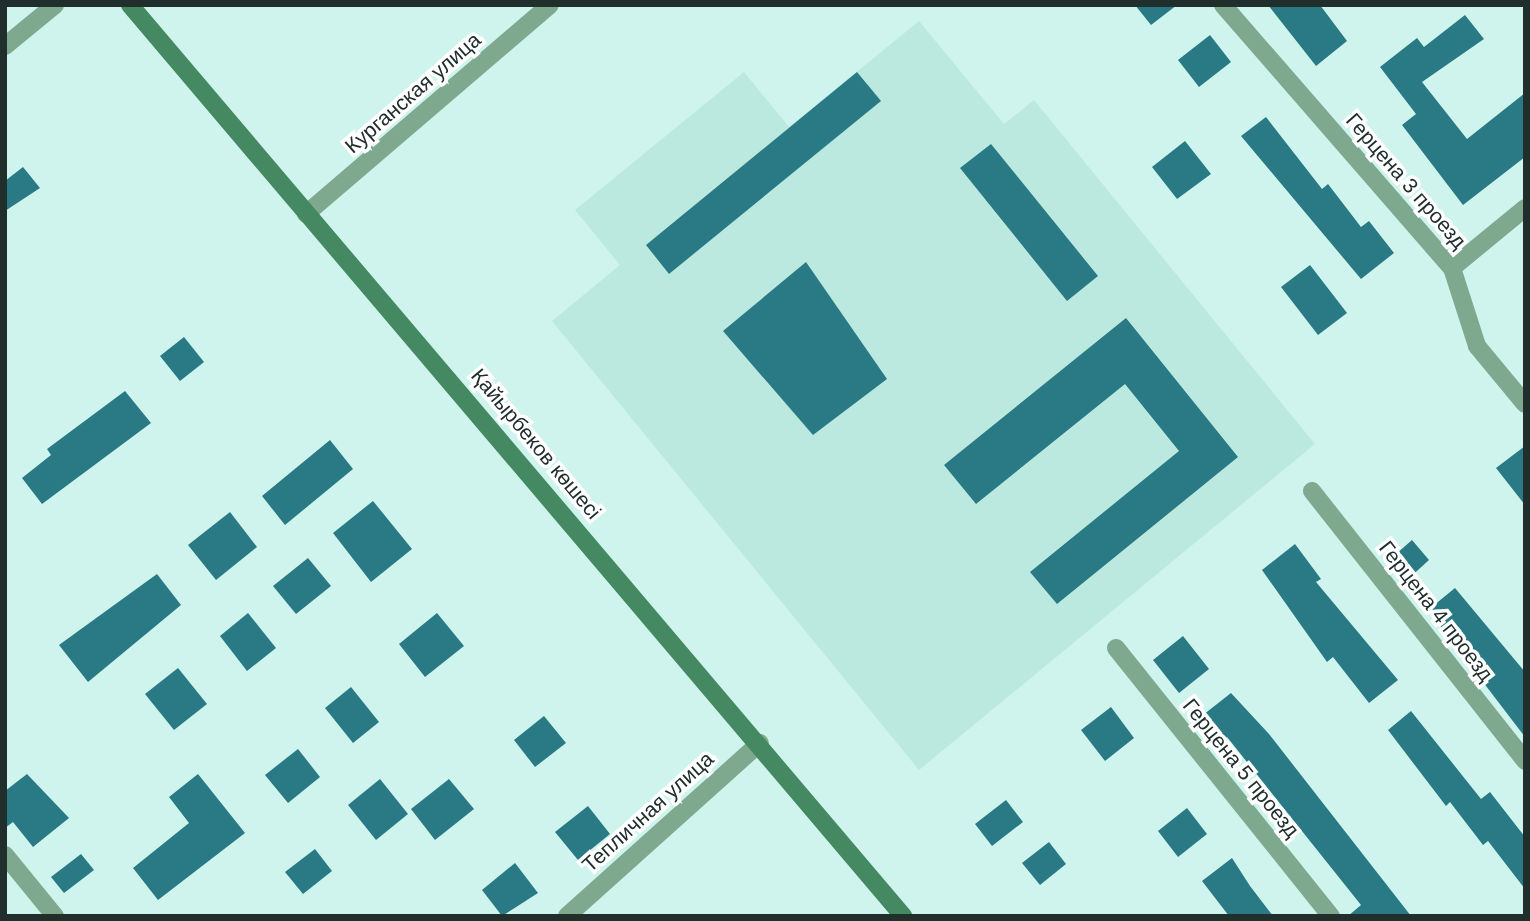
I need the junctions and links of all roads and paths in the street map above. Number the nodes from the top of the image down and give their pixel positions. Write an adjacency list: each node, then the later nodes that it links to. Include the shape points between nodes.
1 (55, 5): 5 (street)
2 (130, 5): 7 (main road, Қайырбеков көшесі)
3 (550, 5): 7 (street, Курганская улица)
4 (1223, 5): 8 (street, Герцена 3 проезд)
5 (5, 46)
6 (1525, 208): 8 (street)
7 (306, 214): 12 (main road, Қайырбеков көшесі)
8 (1452, 268): 9 (street, Герцена 3 проезд, via 1477,346)
9 (1525, 404)
10 (1311, 491): 13 (street, Герцена 4 проезд)
11 (1116, 648): 18 (street, Герцена 5 проезд)
12 (760, 743): 16 (street, Тепличная улица); 17 (main road, Қайырбеков көшесі)
13 (1525, 761)
14 (5, 855): 15 (street)
15 (55, 916)
16 (567, 916)
17 (903, 916)
18 (1331, 916)

